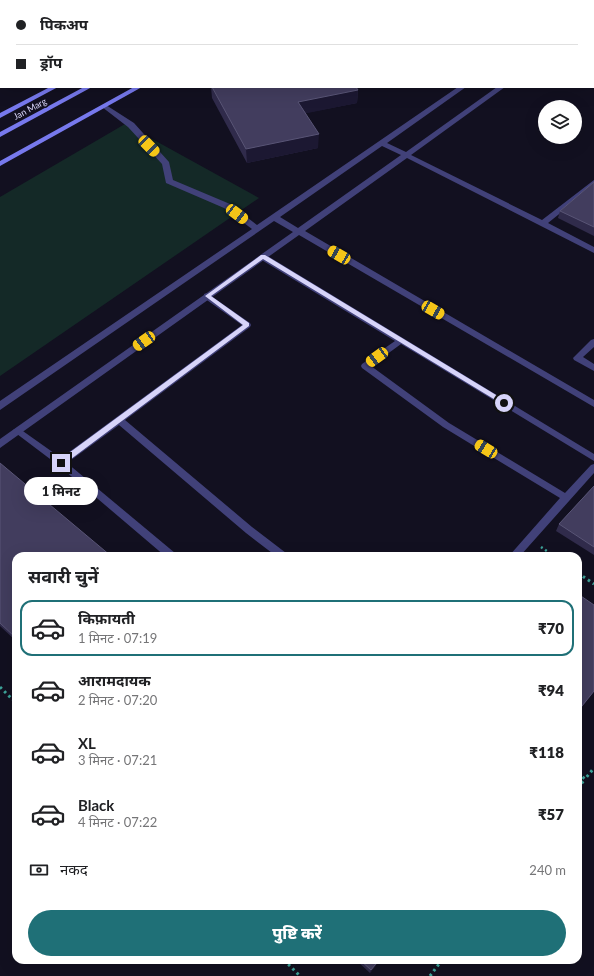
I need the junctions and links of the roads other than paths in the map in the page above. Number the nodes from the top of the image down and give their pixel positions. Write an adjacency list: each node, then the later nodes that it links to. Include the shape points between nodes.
1 (53, 88): 7 (main road, Jan Marg)
2 (87, 88): 8 (main road, Jan Marg)
3 (137, 88): 6 (main road)
4 (462, 88): 9 (street)
5 (501, 88): 10 (street)
6 (104, 106): 11 (main road); 15 (street, via 131,125 166,164 169,181 227,206)
7 (0, 116)
8 (0, 135)
9 (382, 143): 10 (street); 13 (street)
10 (406, 155): 14 (street); 16 (street)
11 (0, 164)
12 (594, 182): 14 (street)
13 (274, 217): 15 (street); 16 (street)
14 (542, 224): 17 (street)
15 (257, 229): 24 (street)
16 (299, 232): 18 (street); 23 (street)
17 (594, 250)
18 (263, 257): 19 (street); 20 (lane)
19 (207, 296): 25 (lane, via 247,325); 26 (street)
20 (401, 340): 28 (lane); 31 (lane, via 365,366 446,425)
21 (594, 342): 22 (street, via 577,358)
22 (594, 368)
23 (594, 404)
24 (0, 406)
25 (120, 420): 29 (lane); 33 (lane)
26 (17, 431): 27 (street); 29 (lane)
27 (0, 444)
28 (594, 458)
29 (61, 463): 32 (lane)
30 (594, 467): 31 (lane)
31 (567, 498): 34 (lane)
32 (167, 552)
33 (278, 552)
34 (518, 552)

